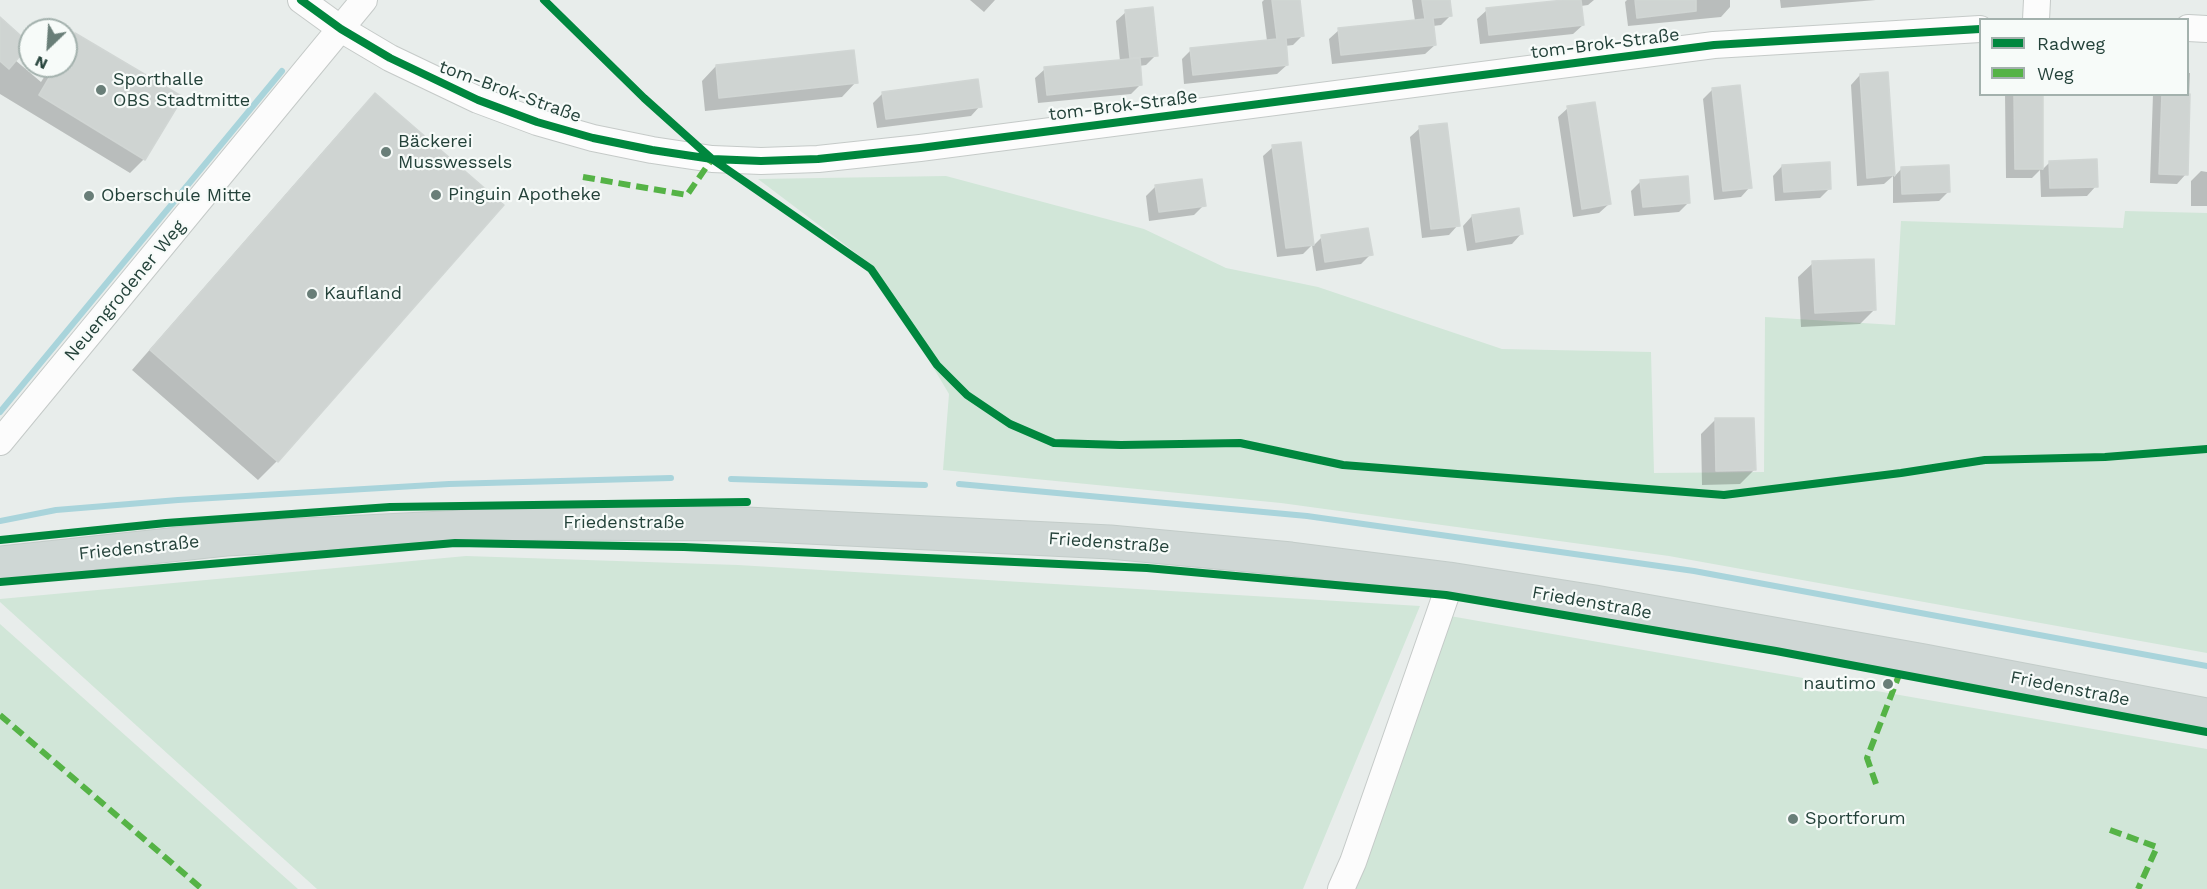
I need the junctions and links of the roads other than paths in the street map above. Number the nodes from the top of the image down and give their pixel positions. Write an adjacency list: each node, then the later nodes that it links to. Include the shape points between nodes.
1 (301, 0): 5 (street, tom-Brok-Straße)
2 (364, 0): 5 (street, Neuengrodener Weg)
3 (2037, 0): 4 (street)
4 (2036, 18)
5 (342, 28): 6 (street, tom-Brok-Straße, via 434,81 537,122 652,150 761,161 920,148 1714,45); 9 (street, Neuengrodener Weg)
6 (1979, 28)
7 (2189, 28): 8 (street)
8 (2207, 29)
9 (0, 442)
10 (0, 563): 11 (main road, Friedenstraße, via 249,537 542,523 747,524 1110,542)
11 (1449, 579): 12 (main road, Friedenstraße, via 1924,661); 13 (street)
12 (2207, 715)
13 (1341, 889)

